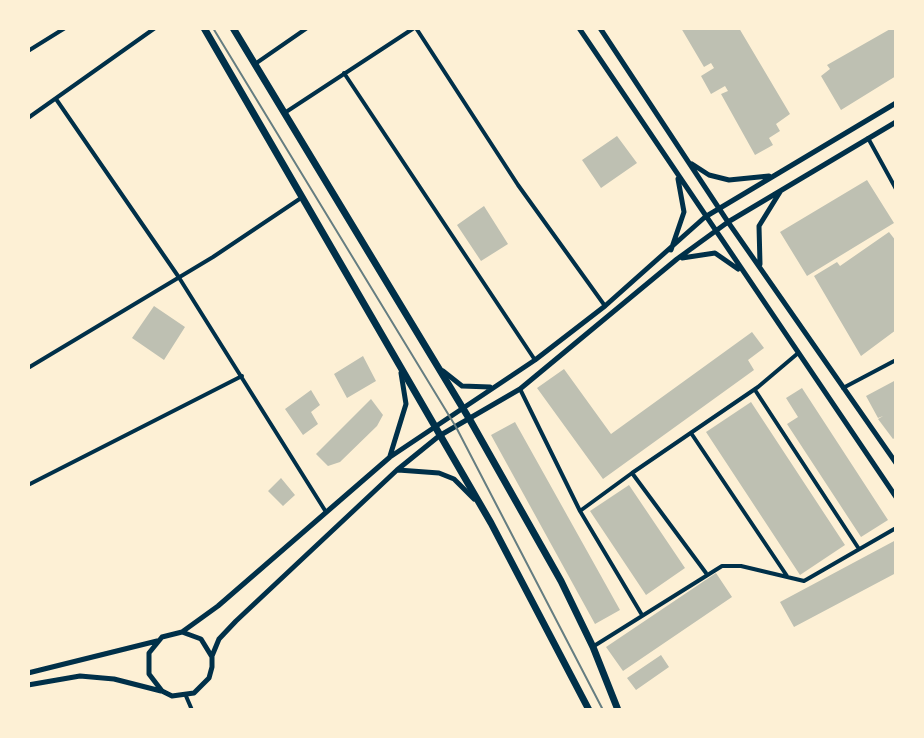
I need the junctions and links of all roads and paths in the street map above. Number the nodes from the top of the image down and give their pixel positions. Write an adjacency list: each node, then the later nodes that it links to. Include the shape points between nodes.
1 (65, 28): 9 (street)
2 (155, 28): 12 (street)
3 (204, 28): 23 (main road)
4 (233, 28): 10 (main road)
5 (307, 28): 10 (street)
6 (415, 28): 11 (street); 33 (street)
7 (579, 28): 19 (street)
8 (600, 28): 18 (street)
9 (28, 51)
10 (255, 64): 14 (main road)
11 (344, 73): 14 (street); 35 (street)
12 (56, 99): 15 (street); 31 (street)
13 (896, 103): 20 (street)
14 (284, 113): 38 (main road)
15 (28, 118)
16 (896, 122): 17 (street)
17 (868, 137): 21 (street); 22 (street)
18 (690, 163): 20 (street, via 729,180); 24 (street)
19 (675, 172): 25 (street); 28 (street, via 684,212)
20 (774, 174): 24 (street)
21 (783, 188): 26 (street); 30 (street, via 759,226)
22 (896, 189)
23 (303, 196): 31 (street); 37 (main road)
24 (719, 208): 25 (street); 26 (street)
25 (705, 217): 27 (street); 28 (street)
26 (728, 222): 27 (street); 30 (street)
27 (715, 232): 29 (street); 32 (street)
28 (671, 251): 33 (street)
29 (677, 259): 32 (street, via 715,253); 43 (street)
30 (761, 269): 42 (street)
31 (178, 276): 39 (street); 40 (street)
32 (747, 278): 34 (street)
33 (605, 306): 35 (street)
34 (797, 354): 44 (street); 55 (street)
35 (535, 360): 41 (street)
36 (896, 360): 42 (street)
37 (396, 361): 47 (main road); 50 (street, via 406,404)
38 (436, 362): 41 (street, via 462,386); 45 (main road)
39 (28, 368)
40 (242, 376): 54 (street); 57 (street)
41 (495, 386): 45 (street)
42 (843, 388): 51 (street)
43 (520, 389): 46 (street); 56 (street)
44 (755, 390): 48 (street); 60 (street)
45 (462, 407): 46 (main road); 47 (street)
46 (470, 420): 49 (street); 66 (main road)
47 (433, 425): 49 (main road); 50 (street)
48 (691, 433): 53 (street); 62 (street)
49 (439, 436): 52 (street); 58 (main road)
50 (390, 457): 57 (street)
51 (896, 463)
52 (397, 470): 58 (street, via 454,479); 67 (street, via 236,621 219,639)
53 (632, 473): 56 (street); 61 (street)
54 (28, 485)
55 (896, 497)
56 (580, 511): 63 (street)
57 (326, 513): 64 (street)
58 (491, 523): 73 (main road)
59 (896, 528): 60 (street)
60 (859, 549): 62 (street, via 804,581)
61 (706, 573): 62 (street, via 741,566); 63 (street)
62 (789, 578)
63 (642, 615): 66 (street)
64 (182, 632): 65 (street); 67 (street, via 201,639)
65 (158, 640): 68 (street); 70 (street, via 147,663)
66 (593, 647): 74 (main road)
67 (212, 657): 71 (street, via 203,687)
68 (28, 673)
69 (28, 685): 70 (street, via 80,676)
70 (162, 691): 71 (street)
71 (186, 696): 72 (street)
72 (192, 710)
73 (589, 710)
74 (618, 710)

